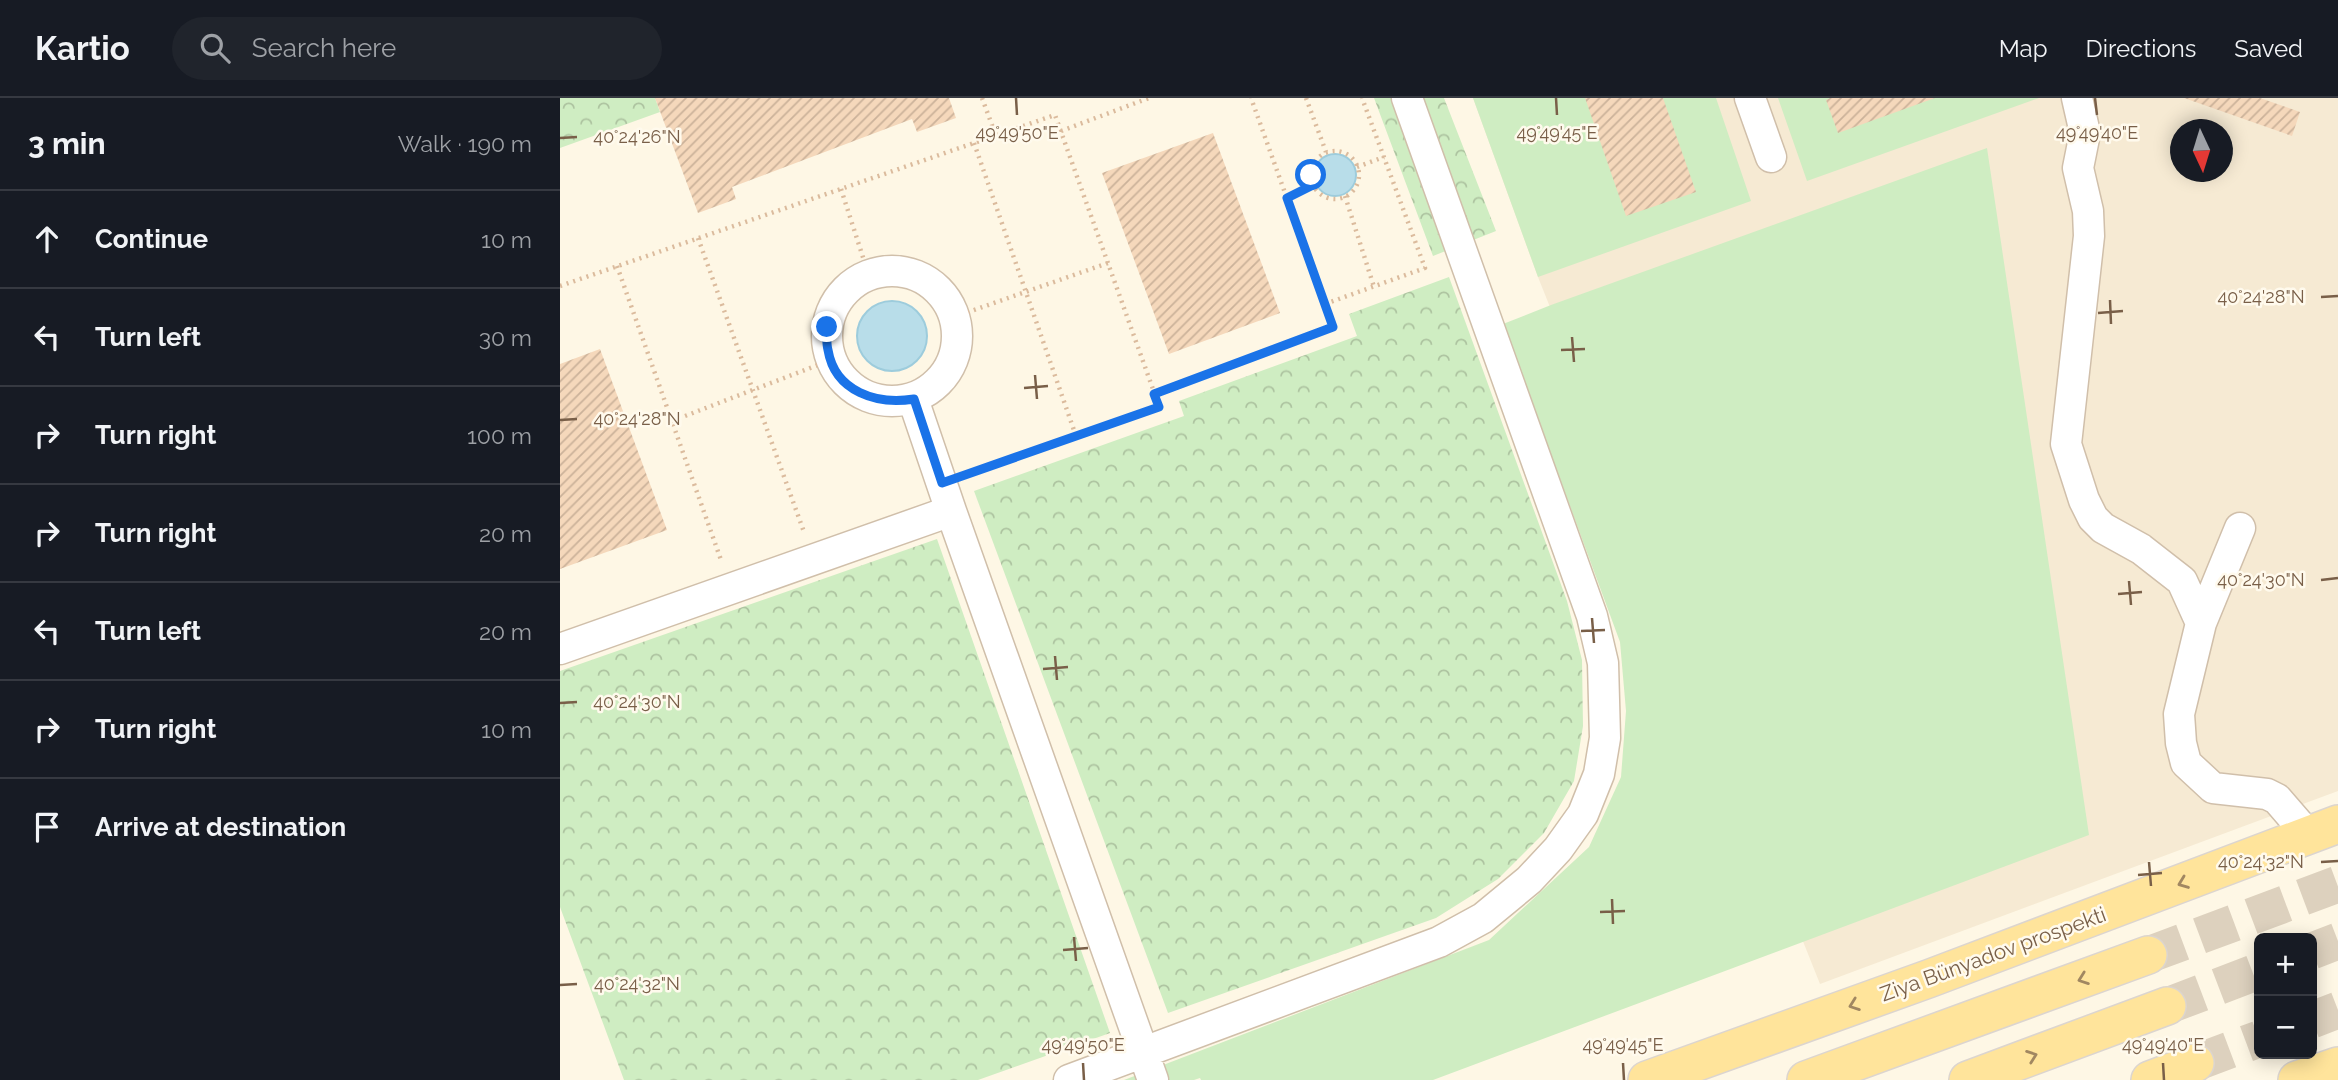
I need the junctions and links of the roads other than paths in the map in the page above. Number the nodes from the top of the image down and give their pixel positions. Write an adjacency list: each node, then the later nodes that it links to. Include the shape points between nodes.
1 (1407, 98): 14 (street, via 1592,616 1603,663 1605,738 1599,774 1583,814 1558,849 1483,918 1439,942)
2 (1750, 98): 4 (street)
3 (2077, 98): 8 (street, via 2085,133 2078,168 2089,236 2066,444 2093,518 2182,581)
4 (1771, 157)
5 (914, 399): 5 (street, via 934,388 949,371 957,352 958,330 952,308 938,289 923,278 883,271 847,289 833,307 827,327 828,350 834,368 849,386 872,399); 6 (street)
6 (946, 497): 9 (street, via 814,559); 14 (street)
7 (2241, 528): 8 (street)
8 (2201, 623): 10 (street, via 2179,715 2186,763 2213,788 2267,794)
9 (560, 649)
10 (2324, 830): 17 (main road, Ziya Bünyadov prospekti, one-way to 17)
11 (2148, 955): 18 (main road, one-way to 18)
12 (2167, 1006): 19 (main road, one-way to 12)
13 (2195, 1063): 20 (main road)
14 (1148, 1066): 16 (street)
15 (2338, 1066): 21 (main road)
16 (1069, 1080)
17 (1647, 1080)
18 (1806, 1080)
19 (1968, 1080)
20 (2150, 1080)
21 (2297, 1080)

